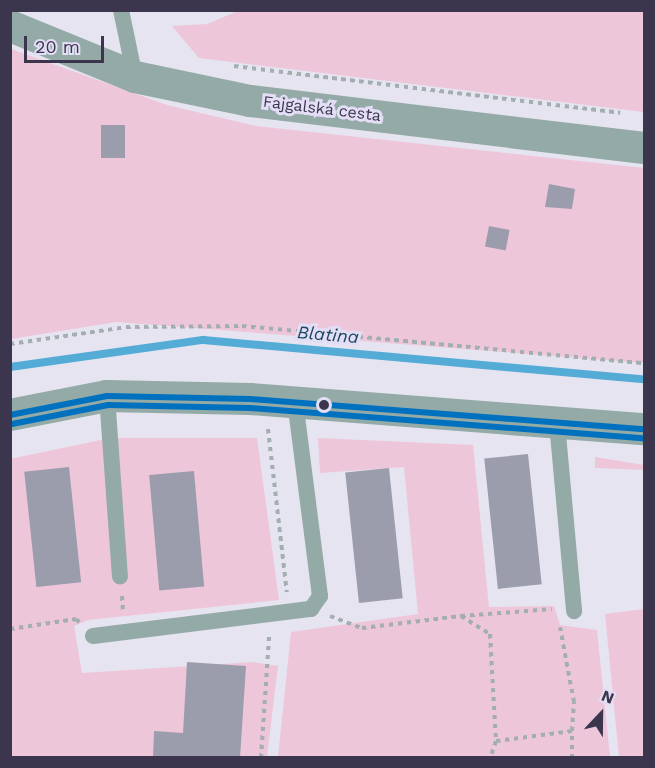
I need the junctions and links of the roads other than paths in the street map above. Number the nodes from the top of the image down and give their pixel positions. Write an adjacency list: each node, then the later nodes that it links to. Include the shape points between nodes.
1 (121, 10): 3 (lane)
2 (10, 26): 3 (street, Fajgalská cesta)
3 (135, 77): 4 (street, Fajgalská cesta, via 250,100)
4 (645, 148)
5 (107, 396): 6 (street); 7 (street); 10 (lane)
6 (295, 402): 8 (street); 12 (lane, via 320,596 311,609)
7 (10, 415)
8 (557, 423): 9 (street); 11 (lane)
9 (645, 429)
10 (120, 577)
11 (574, 611)
12 (93, 636)

